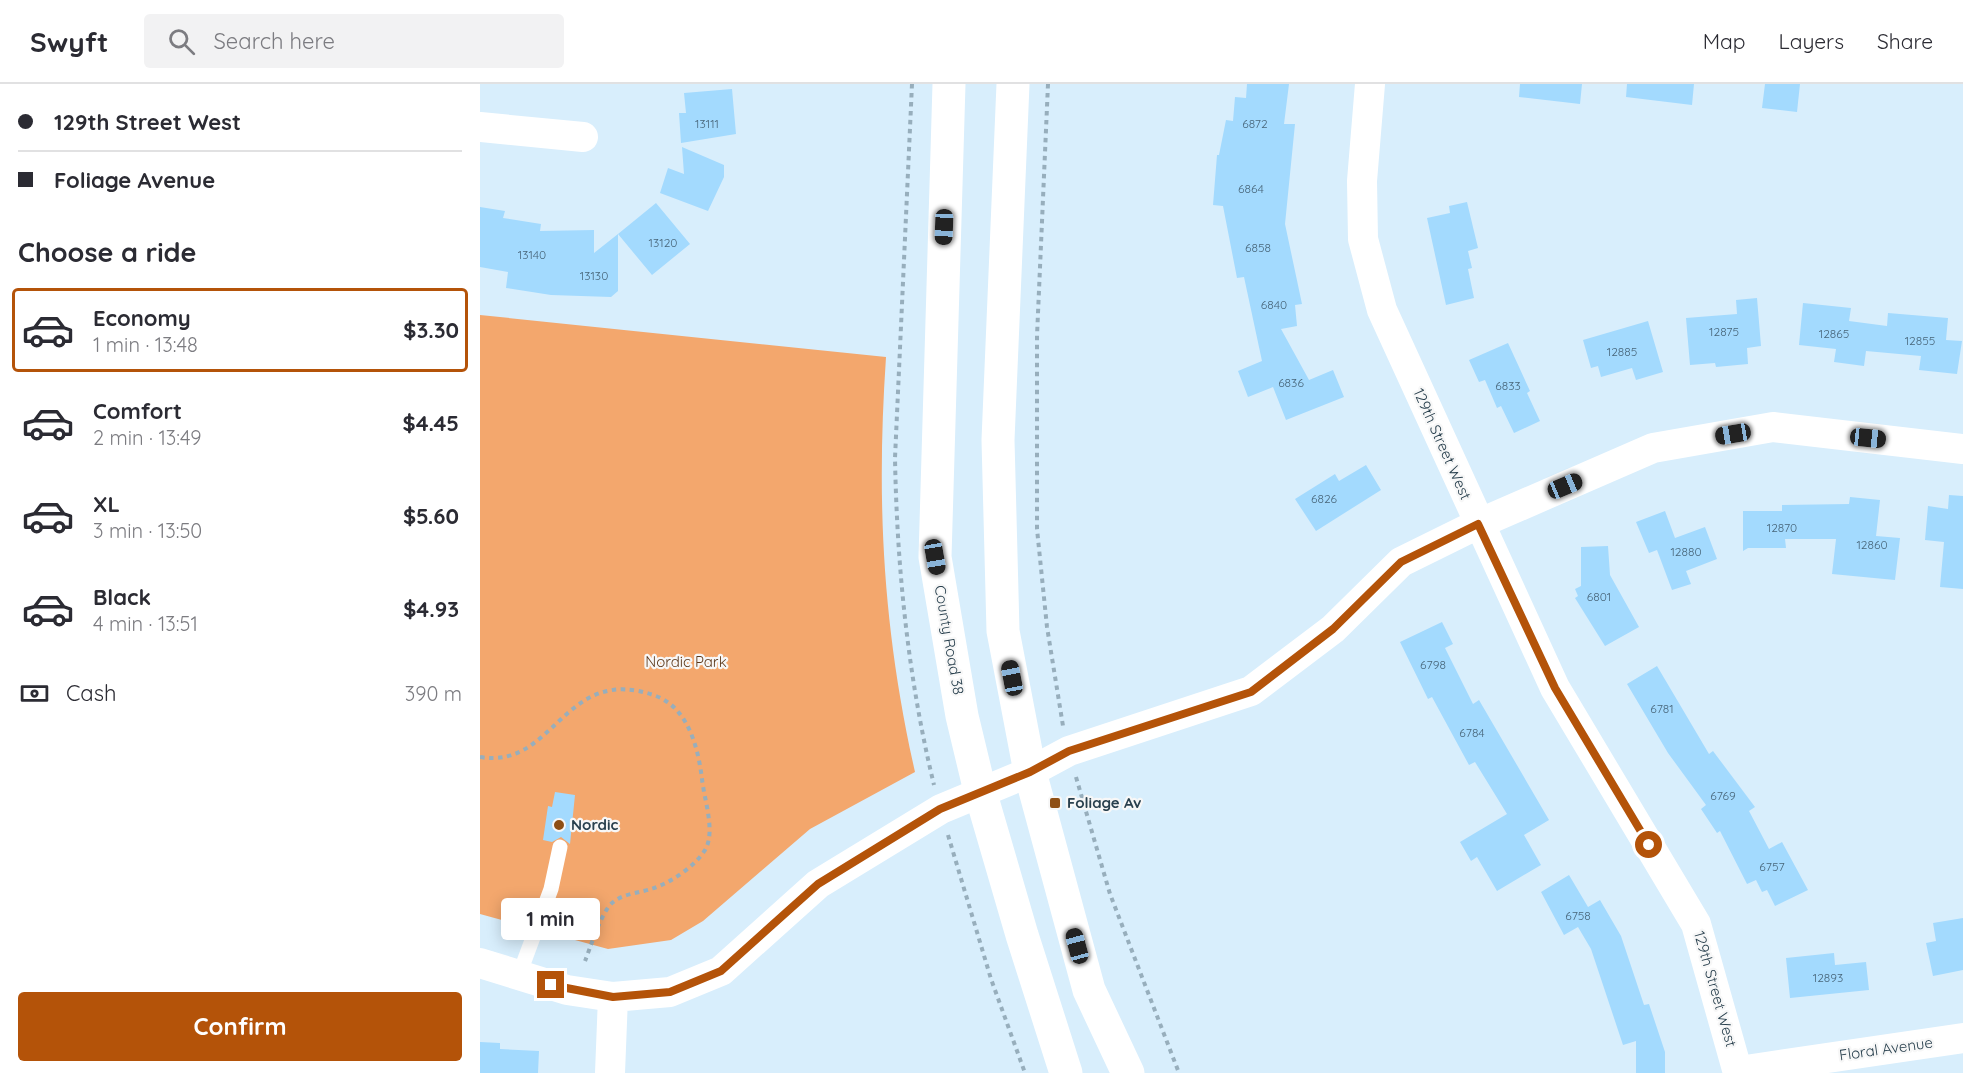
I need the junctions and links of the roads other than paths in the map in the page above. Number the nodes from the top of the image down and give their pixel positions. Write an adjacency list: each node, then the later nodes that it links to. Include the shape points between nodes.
1 (949, 84): 9 (main road, County Road 38, via 935,557 962,716)
2 (1013, 84): 8 (main road, via 998,440 1003,631)
3 (1370, 84): 7 (street, 129th Street West, via 1362,181 1363,239 1382,310)
4 (480, 127): 5 (street)
5 (583, 137)
6 (1963, 448): 7 (street, via 1773,427 1653,448)
7 (1478, 524): 8 (street, via 1401,562 1333,629 1251,692 1069,751); 15 (street, 129th Street West, via 1555,688 1696,924)
8 (1030, 772): 9 (street); 18 (main road, via 1089,990)
9 (980, 791): 13 (street, via 940,809 818,884 721,971 670,992); 17 (main road, County Road 38)
10 (560, 847): 12 (lane, via 550,889)
11 (480, 963): 12 (street)
12 (519, 975): 13 (street, via 567,990)
13 (613, 997): 16 (street)
14 (1963, 1038): 15 (street, Floral Avenue)
15 (1738, 1072)
16 (610, 1073)
17 (1066, 1073)
18 (1128, 1073)

